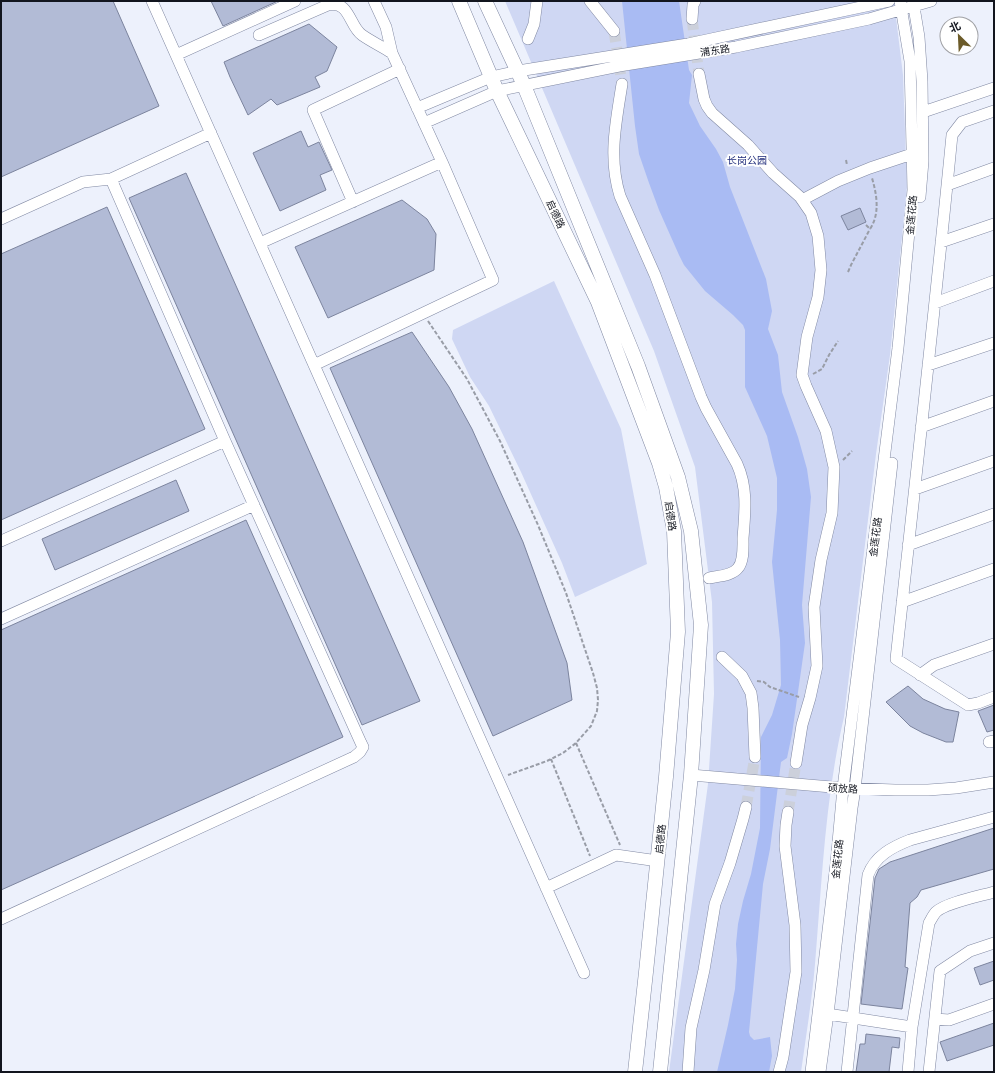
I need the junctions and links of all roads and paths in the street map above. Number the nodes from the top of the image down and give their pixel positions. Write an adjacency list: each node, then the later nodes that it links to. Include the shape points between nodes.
1 (295, 1): 18 (street)
2 (374, 1): 17 (street, via 386,27)
3 (459, 1): 22 (main road, 启德路)
4 (485, 1): 20 (main road, 启德路)
5 (537, 1): 16 (street, via 534,24)
6 (590, 1): 14 (street)
7 (695, 1): 13 (street)
8 (889, 1): 20 (street, 浦东路, via 688,44)
9 (931, 1): 11 (street, 浦东路)
10 (155, 2): 18 (street)
11 (913, 4): 12 (street, 浦东路); 29 (street, 金莲花路, via 919,37)
12 (901, 5): 24 (street, 浦东路, via 869,19 736,47 619,66); 32 (street, 金莲花路, via 910,61)
13 (692, 19)
14 (614, 31)
15 (259, 35): 17 (street, via 334,4 346,9 362,35)
16 (528, 38)
17 (392, 53): 19 (street)
18 (176, 55): 31 (street)
19 (400, 69): 27 (street); 39 (street, via 313,110)
20 (518, 71): 22 (street, 浦东路); 24 (main road, 启德路)
21 (699, 74): 38 (street, via 704,99 712,113 748,145)
22 (491, 77): 26 (main road, 启德路); 27 (street, 浦东路)
23 (622, 84): 65 (street, via 613,147 614,170 620,196 655,275 703,403 737,464 743,482 746,512 739,567 731,573)
24 (524, 86): 26 (street, 浦东路); 78 (main road, 启德路, via 638,366 678,477 692,531 701,625)
25 (994, 88): 29 (street)
26 (497, 92): 30 (street, 浦东路); 87 (main road, 启德路, via 598,302 666,487 674,531 678,632)
27 (417, 108): 30 (street)
28 (994, 111): 37 (street, via 962,122 952,135)
29 (923, 112): 82 (street, 金莲花路, via 923,162 910,308)
30 (424, 123): 33 (street)
31 (211, 133): 36 (street); 45 (street)
32 (912, 154): 34 (street); 81 (street, 金莲花路, via 913,190 898,348)
33 (442, 162): 39 (street); 49 (street, via 493,280)
34 (870, 168): 38 (street); 43 (path, via 876,202 875,222)
35 (994, 168): 37 (street)
36 (111, 179): 40 (street, via 83,182); 57 (street)
37 (947, 186): 44 (street)
38 (802, 200): 54 (street, via 811,213 818,236 821,270 818,297 807,337)
39 (352, 202): 45 (street)
40 (1, 219)
41 (994, 224): 44 (street)
42 (866, 225): 43 (path)
43 (870, 229): 46 (path)
44 (941, 242): 48 (street)
45 (260, 244): 52 (street)
46 (848, 272)
47 (994, 281): 48 (street)
48 (935, 303): 53 (street)
49 (423, 313): 52 (street); 74 (path, via 466,379 500,441 566,593 597,688 598,700 597,712 591,726)
50 (838, 341): 54 (path, via 822,370)
51 (994, 343): 53 (street)
52 (314, 365): 79 (street)
53 (928, 365): 56 (street)
54 (803, 377): 73 (street, via 826,431 834,467 832,513 814,606 817,666)
55 (994, 401): 56 (street)
56 (921, 426): 59 (street)
57 (225, 441): 60 (street); 62 (street)
58 (994, 461): 59 (street)
59 (915, 489): 63 (street)
60 (254, 505): 67 (street); 91 (street, via 362,750 354,757)
61 (994, 514): 63 (street)
62 (1, 541)
63 (908, 545): 66 (street)
64 (994, 570): 66 (street)
65 (709, 578)
66 (902, 602): 70 (street, via 896,659)
67 (1, 618)
68 (994, 644): 70 (street, via 934,665)
69 (722, 657): 71 (street, via 742,676)
70 (920, 674): 72 (street, via 968,705)
71 (747, 685): 73 (path, via 754,681 764,682 770,687 797,697); 75 (street, via 753,701)
72 (994, 697)
73 (810, 698): 77 (street, via 802,725)
74 (576, 743): 76 (path); 86 (path)
75 (755, 758)
76 (551, 759): 79 (path); 88 (path)
77 (796, 763)
78 (691, 775): 81 (street, 硕放路); 100 (main road, 启德路)
79 (498, 779): 89 (street)
80 (994, 782): 82 (street, 硕放路, via 928,790)
81 (843, 788): 82 (street, 硕放路); 95 (street, 金莲花路)
82 (855, 789): 95 (street, 金莲花路)
83 (746, 807): 101 (street, via 715,904 691,1028)
84 (788, 812): 102 (street, via 785,846 795,925 796,972)
85 (994, 817): 96 (street, via 898,844 876,860 868,875)
86 (625, 856): 87 (street); 88 (street, via 616,855)
87 (658, 861): 99 (main road, 启德路)
88 (594, 865): 89 (street)
89 (546, 888): 93 (street)
90 (994, 892): 98 (street, via 944,907 929,923)
91 (1, 919)
92 (994, 943): 97 (street, via 970,951 940,970)
93 (584, 974)
94 (994, 1004): 97 (street, via 949,1020)
95 (823, 1014): 96 (street); 103 (street, 金莲花路); 104 (street, 金莲花路)
96 (854, 1019): 98 (street); 105 (street)
97 (935, 1019): 107 (street)
98 (912, 1027): 106 (street)
99 (635, 1072)
100 (660, 1072)
101 (688, 1072)
102 (779, 1072)
103 (811, 1072)
104 (820, 1072)
105 (848, 1072)
106 (908, 1072)
107 (929, 1072)

